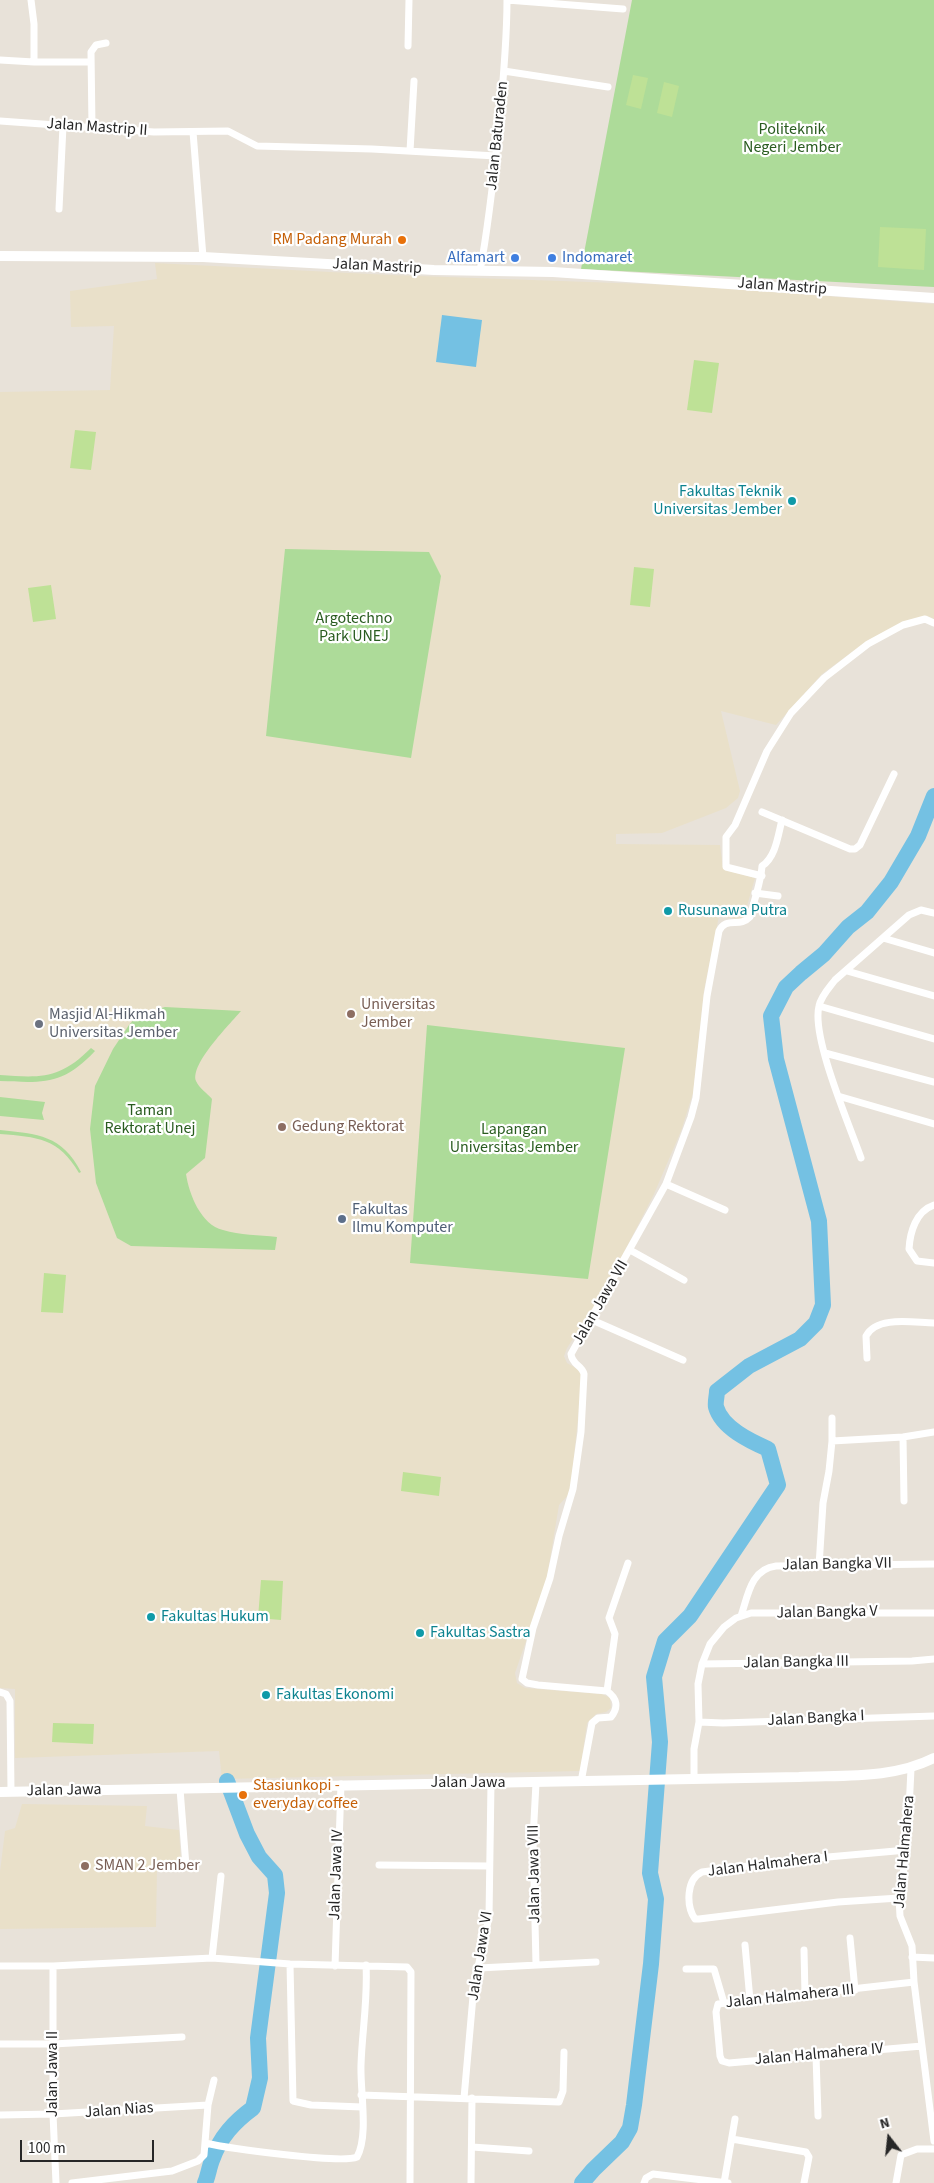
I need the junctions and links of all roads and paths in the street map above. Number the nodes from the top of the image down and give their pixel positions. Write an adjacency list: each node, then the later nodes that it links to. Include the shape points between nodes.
1 (31, 0): 8 (street)
2 (408, 0): 6 (street)
3 (507, 0): 4 (street); 10 (street, Jalan Baturaden)
4 (623, 9)
5 (106, 43): 9 (street, via 94,46)
6 (408, 46)
7 (0, 60): 8 (street)
8 (34, 62): 9 (street)
9 (91, 62): 15 (street)
10 (504, 71): 12 (street); 18 (street, Jalan Baturaden)
11 (414, 81): 17 (street)
12 (608, 87)
13 (0, 121): 14 (street, Jalan Mastrip II)
14 (63, 126): 15 (street, Jalan Mastrip II); 19 (street)
15 (92, 127): 16 (street, Jalan Mastrip II)
16 (193, 132): 17 (street, Jalan Mastrip II, via 228,131 257,146); 21 (street)
17 (410, 151): 18 (street, Jalan Mastrip II)
18 (496, 156): 22 (street, Jalan Baturaden, via 489,226)
19 (59, 209)
20 (0, 256): 21 (main road, Jalan Mastrip)
21 (203, 258): 22 (main road, Jalan Mastrip)
22 (480, 271): 23 (main road, Jalan Mastrip, via 553,272)
23 (934, 298)
24 (934, 623): 28 (street, via 925,619 902,625 868,644 830,673 776,733 736,826 726,837 726,867)
25 (894, 774): 27 (street, via 856,848 850,849)
26 (762, 812): 27 (street)
27 (782, 820): 28 (street, Jalan Jawa VII, via 772,855 762,866)
28 (762, 876): 29 (street, Jalan Jawa VII)
29 (755, 893): 30 (street); 43 (street, Jalan Jawa VII, via 749,919 740,923 728,922 719,931 706,996 696,1098)
30 (778, 896)
31 (934, 913): 32 (street, via 915,911)
32 (883, 938): 33 (street); 34 (street)
33 (934, 954)
34 (847, 971): 35 (street); 36 (street, via 826,992)
35 (934, 996)
36 (819, 1006): 37 (street); 38 (street)
37 (934, 1039)
38 (825, 1053): 39 (street); 40 (street)
39 (934, 1082)
40 (838, 1096): 41 (street); 42 (street)
41 (934, 1124)
42 (861, 1158)
43 (666, 1184): 45 (street); 46 (street, Jalan Jawa VII)
44 (934, 1205): 47 (street, via 917,1219 909,1249 917,1262)
45 (725, 1210)
46 (630, 1250): 48 (street); 49 (street, Jalan Jawa VII)
47 (934, 1263)
48 (684, 1280)
49 (592, 1320): 52 (street); 65 (street, Jalan Jawa VII, via 571,1354 573,1362 584,1374 574,1489 533,1628 522,1679 538,1685)
50 (934, 1323): 51 (street, via 888,1323 874,1327 866,1336)
51 (867, 1358)
52 (682, 1360)
53 (832, 1418): 56 (street)
54 (934, 1432): 55 (street)
55 (903, 1438): 56 (street); 57 (street)
56 (832, 1441): 60 (street, via 823,1503)
57 (904, 1501)
58 (628, 1563): 65 (street, via 609,1618 615,1634)
59 (934, 1564): 60 (street, Jalan Bangka VII)
60 (819, 1566): 62 (street, Jalan Bangka VII, via 776,1566 761,1570)
61 (934, 1613): 62 (street, Jalan Bangka V, via 751,1613)
62 (741, 1616): 64 (street, Jalan Bangka V, via 724,1626 710,1644)
63 (934, 1659): 64 (street, Jalan Bangka III)
64 (702, 1664): 68 (street, via 698,1684)
65 (607, 1691): 72 (street, via 617,1702 616,1710 611,1717 598,1718 592,1723)
66 (0, 1692): 77 (street, via 6,1694 10,1701)
67 (934, 1716): 68 (street, Jalan Bangka I)
68 (698, 1722): 71 (street)
69 (934, 1758): 70 (main road, Jalan Jawa)
70 (911, 1769): 71 (main road, Jalan Jawa, via 886,1774); 79 (street, Jalan Halmahera)
71 (689, 1779): 72 (main road, Jalan Jawa)
72 (582, 1782): 74 (main road, Jalan Jawa)
73 (491, 1783): 74 (main road, Jalan Jawa); 75 (main road, Jalan Jawa); 82 (street, Jalan Jawa VI)
74 (536, 1783): 93 (street, Jalan Jawa VIII, via 533,1839)
75 (341, 1784): 76 (main road, Jalan Jawa); 97 (street, Jalan Jawa IV)
76 (180, 1789): 77 (main road, Jalan Jawa); 81 (street)
77 (11, 1791): 78 (main road, Jalan Jawa)
78 (0, 1792)
79 (907, 1850): 84 (street, Jalan Halmahera); 84 (street, Jalan Halmahera I, via 702,1872 694,1878 690,1888 691,1911 695,1919)
80 (379, 1865): 82 (street)
81 (186, 1866)
82 (489, 1866): 98 (street, Jalan Jawa VI, via 488,1918)
83 (221, 1876): 89 (street)
84 (899, 1898): 88 (street, Jalan Halmahera, via 900,1916 911,1940)
85 (850, 1938): 101 (street)
86 (745, 1945): 103 (street)
87 (804, 1950): 102 (street)
88 (912, 1957): 90 (street); 100 (street, Jalan Halmahera)
89 (212, 1958): 92 (street); 96 (street)
90 (934, 1958)
91 (596, 1962): 93 (street)
92 (290, 1964): 97 (street); 118 (street, via 293,2101)
93 (536, 1964): 98 (street)
94 (366, 1965): 97 (street); 113 (street); 114 (street, via 407,1967 411,1972)
95 (0, 1966): 96 (street)
96 (53, 1966): 107 (street, Jalan Jawa II)
97 (335, 1966)
98 (479, 1968): 115 (street, Jalan Jawa VI)
99 (686, 1969): 104 (street, via 714,1969)
100 (914, 1982): 101 (street, Jalan Halmahera III); 108 (street, Jalan Halmahera)
101 (854, 1990): 102 (street, Jalan Halmahera III)
102 (805, 1995): 103 (street, Jalan Halmahera III)
103 (750, 2000): 104 (street, Jalan Halmahera III)
104 (724, 2002): 110 (street, Jalan Halmahera III, via 718,2004 716,2012)
105 (182, 2037): 107 (street)
106 (0, 2044): 107 (street)
107 (53, 2044): 119 (street, Jalan Jawa II)
108 (922, 2046): 111 (street, Jalan Halmahera IV); 124 (street, Jalan Halmahera)
109 (564, 2052): 116 (street, via 561,2101)
110 (720, 2056): 111 (street, Jalan Halmahera IV, via 729,2064)
111 (816, 2056): 121 (street)
112 (214, 2080): 117 (street)
113 (361, 2095): 114 (street); 118 (street)
114 (410, 2096): 115 (street); 131 (street)
115 (464, 2098): 116 (street)
116 (472, 2098): 126 (street)
117 (208, 2105): 119 (street, Jalan Nias); 125 (street)
118 (362, 2107): 125 (street, via 361,2148 355,2158 327,2158)
119 (53, 2114): 120 (street, Jalan Nias); 129 (street, Jalan Jawa II)
120 (0, 2115)
121 (818, 2116)
122 (735, 2119): 123 (street)
123 (732, 2139): 134 (street); 135 (street, via 806,2152 809,2157)
124 (934, 2141)
125 (209, 2144): 130 (street, via 198,2161 180,2169)
126 (472, 2147): 128 (street); 132 (street)
127 (934, 2149): 136 (street, via 917,2149 901,2155)
128 (529, 2151)
129 (56, 2183)
130 (72, 2183)
131 (410, 2183)
132 (471, 2183)
133 (644, 2183): 134 (street, via 654,2174)
134 (725, 2183)
135 (804, 2183)
136 (896, 2183)

